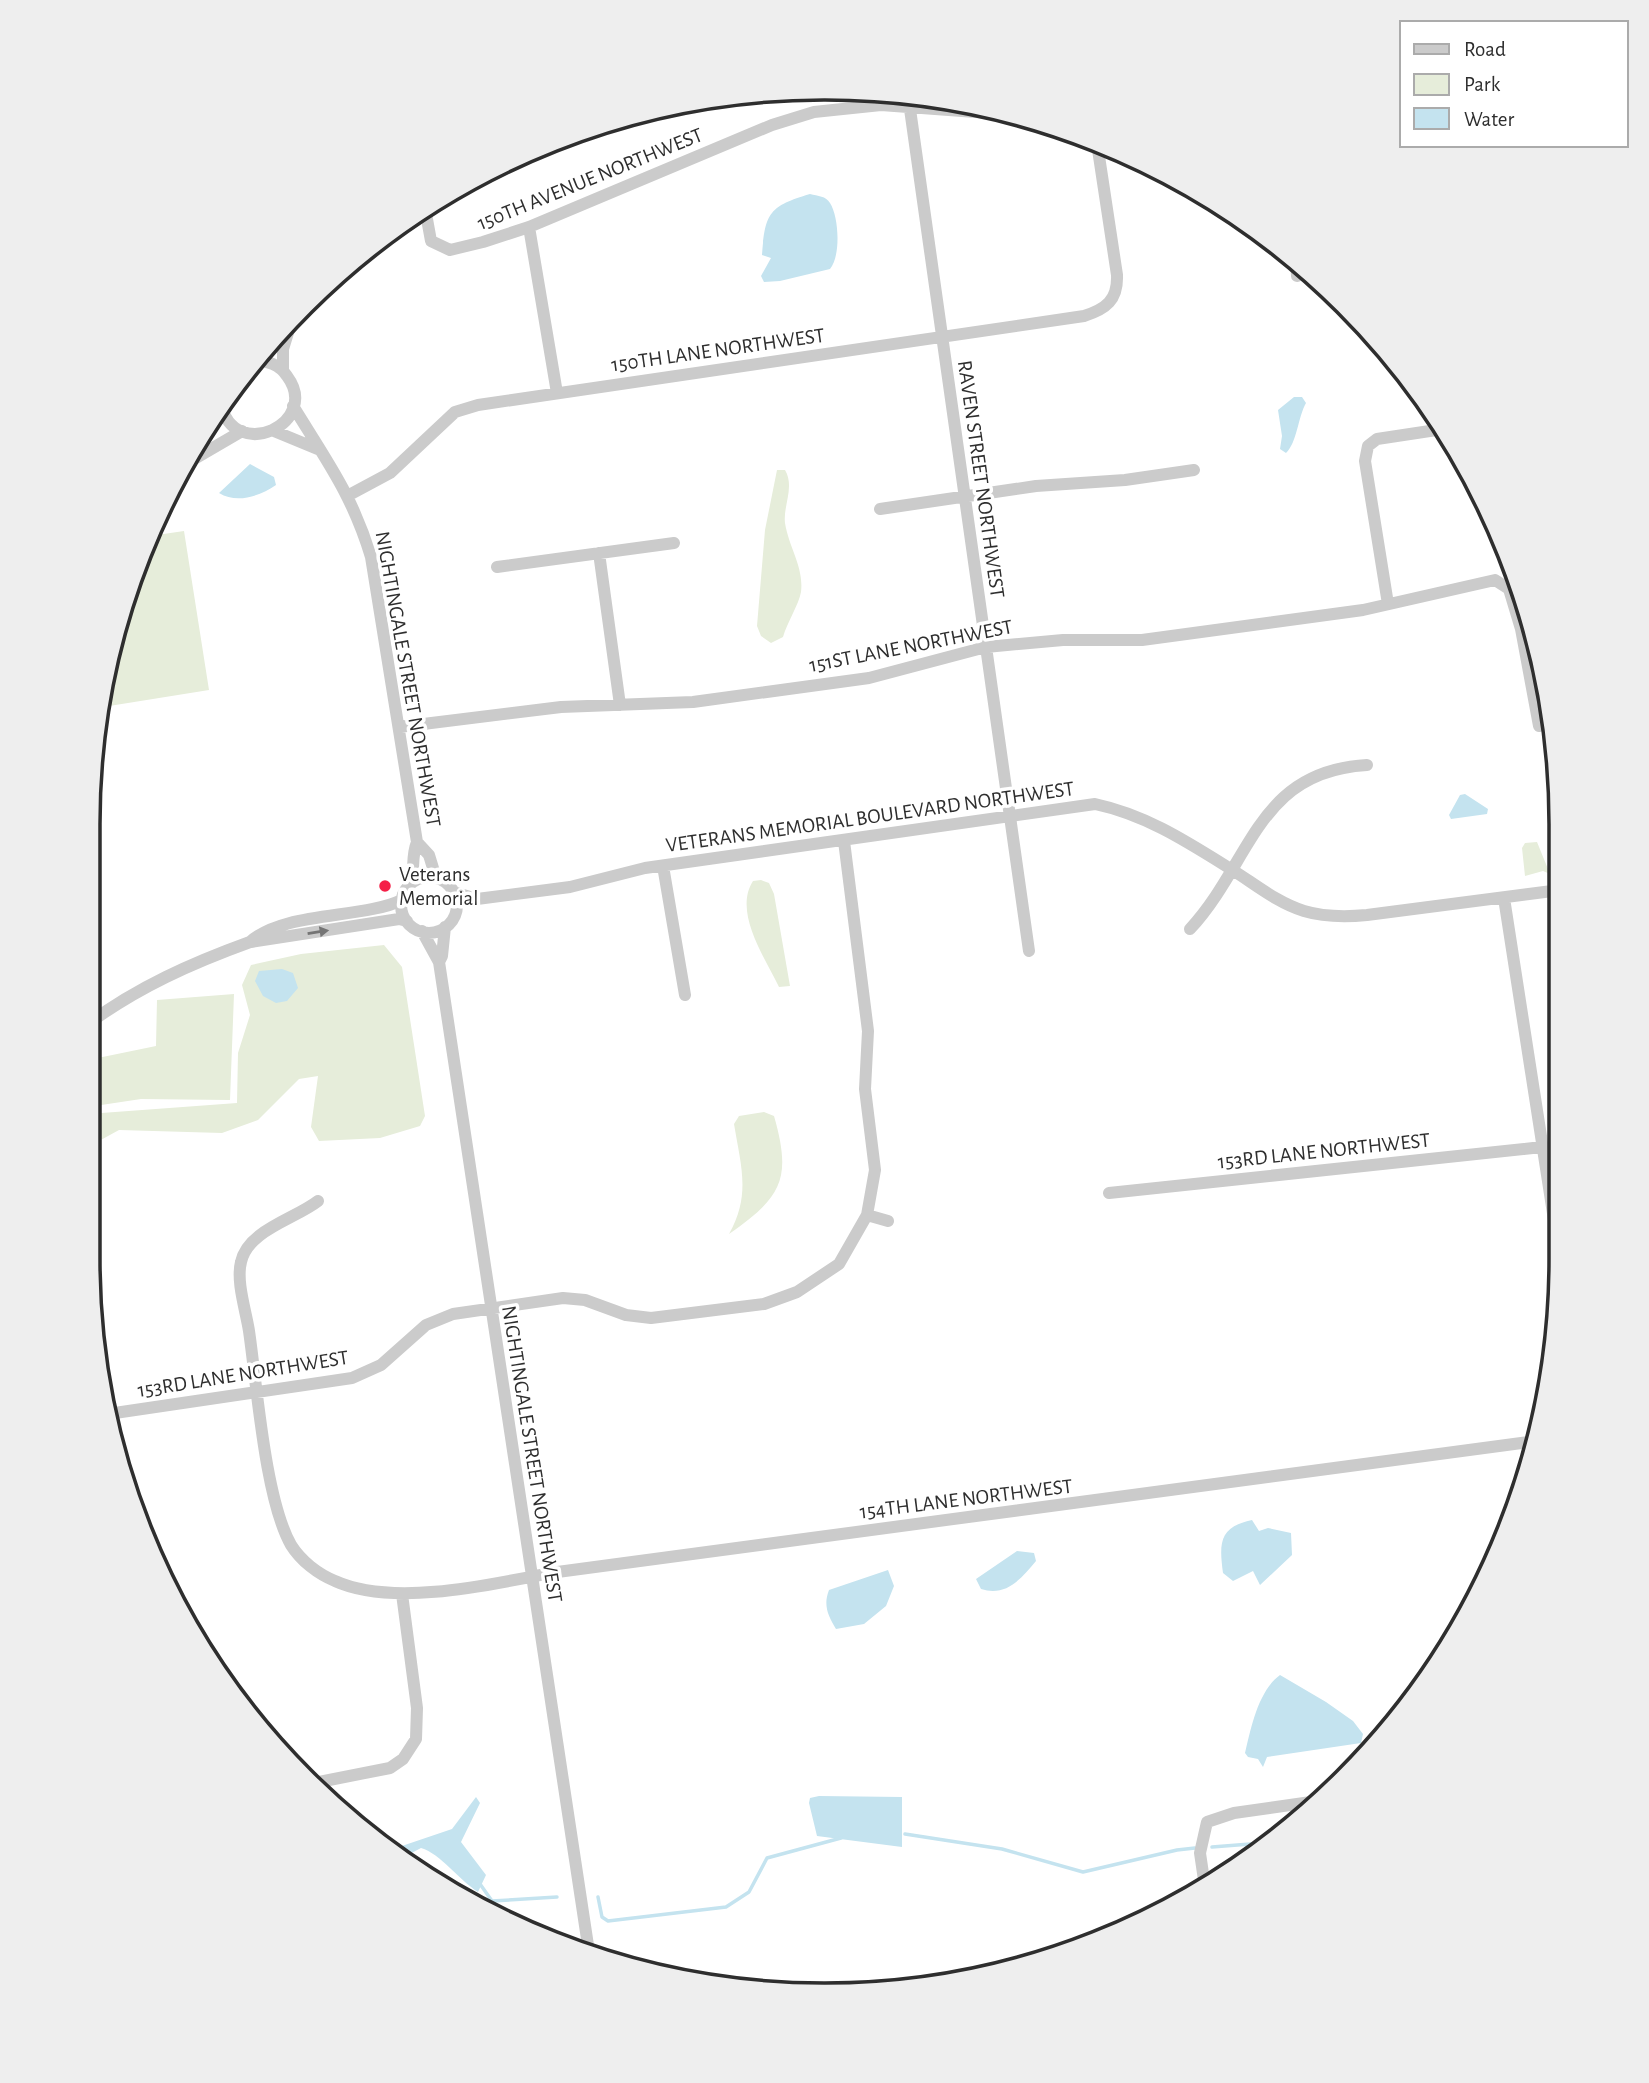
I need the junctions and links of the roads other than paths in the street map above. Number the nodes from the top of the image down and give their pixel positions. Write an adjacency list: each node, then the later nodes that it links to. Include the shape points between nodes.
1 (889, 103): 5 (street, 150TH AVENUE NORTHWEST, via 814,112 772,125)
2 (910, 105): 6 (street, RAVEN STREET NORTHWEST)
3 (1099, 154): 6 (street, 150TH LANE NORTHWEST, via 1116,275 1114,296 1104,309)
4 (427, 219): 5 (street, 150TH AVENUE NORTHWEST, via 431,241 450,250)
5 (528, 227): 10 (street)
6 (942, 337): 10 (street, 150TH LANE NORTHWEST); 20 (street, RAVEN STREET NORTHWEST)
7 (285, 341): 9 (street)
8 (267, 362): 9 (street)
9 (283, 370): 11 (street, via 294,391)
10 (557, 393): 19 (street, 150TH LANE NORTHWEST, via 454,412 390,473)
11 (293, 406): 14 (street, via 284,424); 16 (street, NIGHTINGALE STREET NORTHWEST)
12 (226, 416): 13 (street)
13 (242, 431): 14 (street); 17 (street)
14 (274, 431): 16 (street)
15 (1432, 431): 25 (street, via 1377,439 1368,446 1365,461)
16 (320, 450): 19 (street, NIGHTINGALE STREET NORTHWEST)
17 (202, 454)
18 (1194, 470): 20 (street)
19 (349, 495): 28 (street, NIGHTINGALE STREET NORTHWEST, via 371,556)
20 (963, 496): 21 (street); 26 (street, RAVEN STREET NORTHWEST)
21 (880, 509)
22 (674, 543): 23 (street)
23 (599, 553): 24 (street); 27 (street)
24 (496, 567)
25 (1388, 604): 26 (street, 151ST LANE NORTHWEST, via 1142,640 1063,640); 29 (street, 151ST LANE NORTHWEST, via 1484,580 1495,580 1509,589 1524,641)
26 (986, 647): 27 (street, 151ST LANE NORTHWEST, via 869,678 694,702); 31 (street, RAVEN STREET NORTHWEST)
27 (620, 705): 28 (street, 151ST LANE NORTHWEST, via 561,707)
28 (399, 726): 33 (street, NIGHTINGALE STREET NORTHWEST)
29 (1539, 726)
30 (1367, 765): 35 (street, via 1325,772 1290,791 1262,819)
31 (1009, 815): 32 (street, VETERANS MEMORIAL BOULEVARD NORTHWEST); 35 (street, VETERANS MEMORIAL BOULEVARD NORTHWEST, via 1095,804 1125,810); 49 (street, RAVEN STREET NORTHWEST)
32 (844, 841): 34 (street, VETERANS MEMORIAL BOULEVARD NORTHWEST); 57 (street, 153RD LANE NORTHWEST, via 868,1031 865,1089 875,1170)
33 (417, 842): 36 (street, NIGHTINGALE STREET NORTHWEST, via 429,855); 37 (street, NIGHTINGALE STREET NORTHWEST, via 411,856)
34 (663, 866): 40 (street, VETERANS MEMORIAL BOULEVARD NORTHWEST, via 574,887); 51 (street)
35 (1232, 871): 41 (street, VETERANS MEMORIAL BOULEVARD NORTHWEST, via 1303,911 1336,916); 46 (street)
36 (436, 878): 37 (street); 38 (street, NIGHTINGALE STREET NORTHWEST)
37 (411, 883): 42 (street, NIGHTINGALE STREET NORTHWEST)
38 (453, 892): 40 (street, VETERANS MEMORIAL BOULEVARD NORTHWEST); 43 (street)
39 (1549, 892): 41 (street, VETERANS MEMORIAL BOULEVARD NORTHWEST)
40 (477, 898): 43 (street)
41 (1504, 898): 53 (street)
42 (402, 900): 44 (street); 48 (street, via 294,923 257,935)
43 (456, 911): 45 (street, NIGHTINGALE STREET NORTHWEST)
44 (407, 921): 47 (street, NIGHTINGALE STREET NORTHWEST); 48 (street, one-way to 44)
45 (445, 927): 47 (street); 50 (street, NIGHTINGALE STREET NORTHWEST)
46 (1190, 929)
47 (422, 931): 50 (street, NIGHTINGALE STREET NORTHWEST)
48 (250, 942): 52 (street, via 179,969)
49 (1029, 951)
50 (439, 962): 59 (street, NIGHTINGALE STREET NORTHWEST)
51 (685, 995)
52 (100, 1015)
53 (1542, 1147): 54 (street); 55 (street, 153RD LANE NORTHWEST)
54 (1549, 1190)
55 (1109, 1193)
56 (318, 1200): 60 (street, 154TH LANE NORTHWEST, via 256,1239 240,1263)
57 (867, 1215): 58 (street); 59 (street, 153RD LANE NORTHWEST, via 839,1264 797,1292 764,1304 651,1318 563,1298)
58 (888, 1221)
59 (490, 1308): 60 (street, 153RD LANE NORTHWEST, via 453,1314 426,1325 381,1365 352,1378); 63 (street, NIGHTINGALE STREET NORTHWEST)
60 (257, 1391): 61 (street, 153RD LANE NORTHWEST); 64 (street, 154TH LANE NORTHWEST, via 278,1514 291,1545 306,1564 334,1581 378,1594)
61 (117, 1413)
62 (1526, 1442): 63 (street, 154TH LANE NORTHWEST)
63 (531, 1577): 64 (street, 154TH LANE NORTHWEST); 68 (street, NIGHTINGALE STREET NORTHWEST)
64 (402, 1594): 65 (street, via 419,1729 403,1759 390,1768)
65 (323, 1781)
66 (1301, 1804): 67 (street, via 1214,1817 1207,1822 1200,1853)
67 (1204, 1875)
68 (588, 1943)

